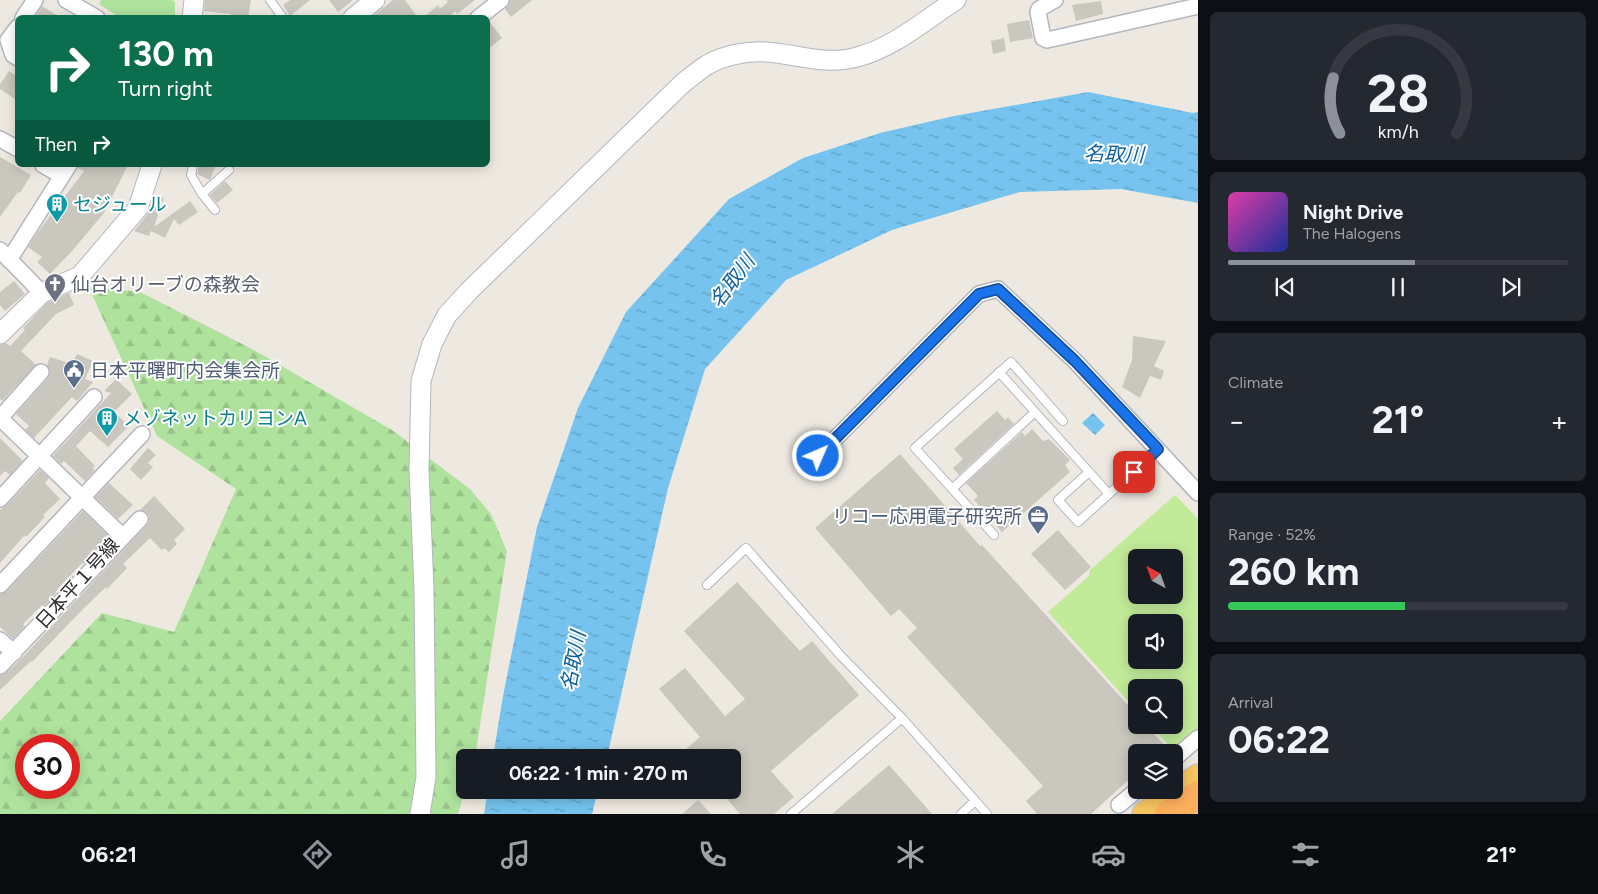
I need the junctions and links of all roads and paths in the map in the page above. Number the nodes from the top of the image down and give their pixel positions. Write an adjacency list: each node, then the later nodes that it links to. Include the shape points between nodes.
1 (35, 0): 10 (street)
2 (66, 0): 11 (street)
3 (194, 0): 12 (street)
4 (270, 0): 13 (lane)
5 (375, 0): 14 (street)
6 (956, 0): 62 (street, via 891,43 858,57 835,61 766,52 733,55 707,65 683,84 447,315 432,344 421,381 419,470 426,777)
7 (1055, 0): 9 (street, via 1038,12 1043,38 1047,40)
8 (495, 2): 15 (street)
9 (1198, 6)
10 (25, 15)
11 (92, 15)
12 (192, 15)
13 (282, 15)
14 (357, 15)
15 (481, 15)
16 (15, 30): 17 (street, via 8,40)
17 (15, 56)
18 (0, 139): 19 (street)
19 (15, 148)
20 (50, 167): 24 (street)
21 (151, 167): 28 (street, via 138,208 80,276)
22 (193, 167): 25 (lane, via 191,174)
23 (229, 170): 25 (lane)
24 (65, 171): 27 (street)
25 (202, 194): 26 (lane)
26 (215, 210)
27 (4, 255): 28 (street)
28 (42, 293): 29 (street)
29 (0, 334)
30 (41, 372): 34 (street)
31 (999, 372): 33 (lane); 35 (lane, via 1011,362); 41 (lane, via 915,448)
32 (94, 397): 38 (street)
33 (1035, 412): 40 (lane); 41 (lane)
34 (0, 418): 38 (street, 日本平１号線)
35 (1063, 420)
36 (142, 434): 44 (street)
37 (1158, 449): 39 (street, via 1075,361 998,289 979,294); 42 (street); 43 (lane)
38 (40, 456): 44 (street, 日本平１号線); 45 (street)
39 (818, 456)
40 (1089, 472): 43 (lane); 43 (lane, via 1058,500 1078,522)
41 (952, 488): 47 (lane)
42 (1198, 493)
43 (1109, 494)
44 (82, 498): 48 (street, 日本平１号線); 49 (street)
45 (0, 499)
46 (140, 519): 48 (street)
47 (994, 535)
48 (123, 537): 52 (street, 日本平１号線)
49 (0, 584)
50 (707, 585): 54 (lane, via 746,548)
51 (0, 640): 52 (street)
52 (14, 653): 53 (street, 日本平１号線)
53 (0, 666)
54 (902, 718): 60 (lane); 63 (lane)
55 (1198, 738): 56 (street)
56 (1183, 751)
57 (1198, 777): 66 (highway)
58 (1198, 795): 67 (highway)
59 (1128, 798): 61 (street)
60 (975, 801): 64 (lane); 65 (lane)
61 (1119, 805)
62 (420, 814)
63 (790, 814)
64 (961, 814)
65 (987, 814)
66 (1146, 814)
67 (1169, 814)

